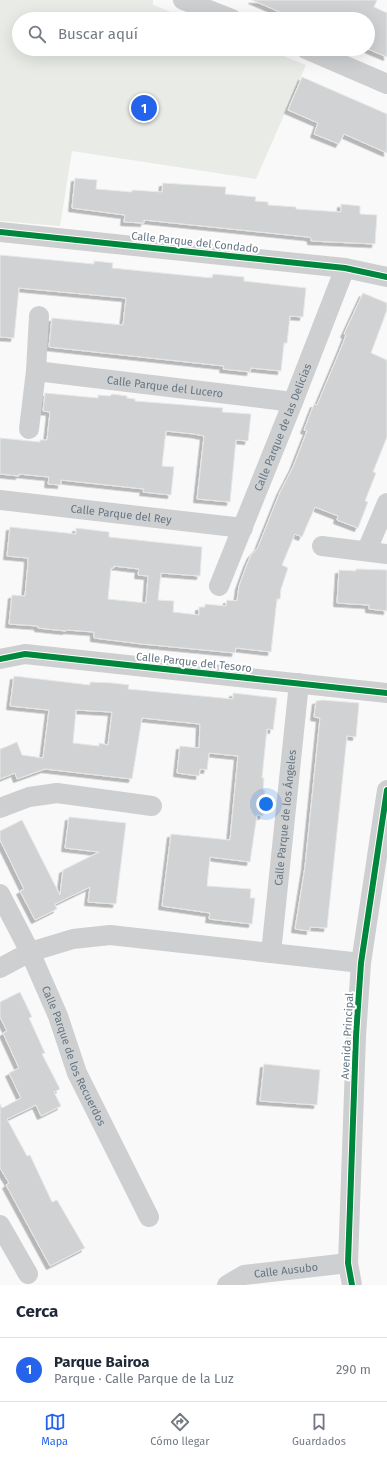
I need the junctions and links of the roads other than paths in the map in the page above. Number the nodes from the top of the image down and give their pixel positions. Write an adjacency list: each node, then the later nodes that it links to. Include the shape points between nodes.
1 (183, 0): 2 (street)
2 (214, 12)
3 (322, 56): 4 (street)
4 (387, 84)
5 (0, 232): 6 (street, Calle Parque del Condado)
6 (345, 268): 7 (street, Calle Parque del Condado); 10 (street, Calle Parque de las Delicias)
7 (387, 277)
8 (39, 316): 9 (street)
9 (36, 371): 10 (street, Calle Parque del Lucero); 11 (street)
10 (294, 402): 14 (street, Calle Parque de las Delicias)
11 (29, 429)
12 (0, 500): 14 (street, Calle Parque del Rey)
13 (387, 503): 16 (street)
14 (243, 528): 18 (street, Calle Parque de las Delicias)
15 (322, 546): 16 (street)
16 (367, 550): 17 (street)
17 (387, 554)
18 (219, 586)
19 (0, 660): 20 (street, Calle Parque del Tesoro, via 25,654)
20 (298, 683): 21 (street, Calle Parque del Tesoro); 27 (street, Calle Parque de los Ángeles)
21 (387, 693)
22 (387, 790): 28 (street, Avenida Principal)
23 (152, 806): 24 (street, via 57,793 29,797)
24 (0, 808)
25 (0, 894): 26 (street, Calle Parque de los Recuerdos)
26 (30, 952): 27 (street, via 73,939 110,935); 29 (street); 30 (street, Calle Parque de los Recuerdos, via 58,1016 77,1073)
27 (271, 953): 28 (street)
28 (361, 962): 32 (street, Avenida Principal)
29 (0, 968)
30 (149, 1217)
31 (0, 1225): 33 (street)
32 (348, 1263): 34 (street, Calle Ausubo, via 244,1275); 35 (street, Avenida Principal)
33 (28, 1274)
34 (227, 1285)
35 (352, 1285)

